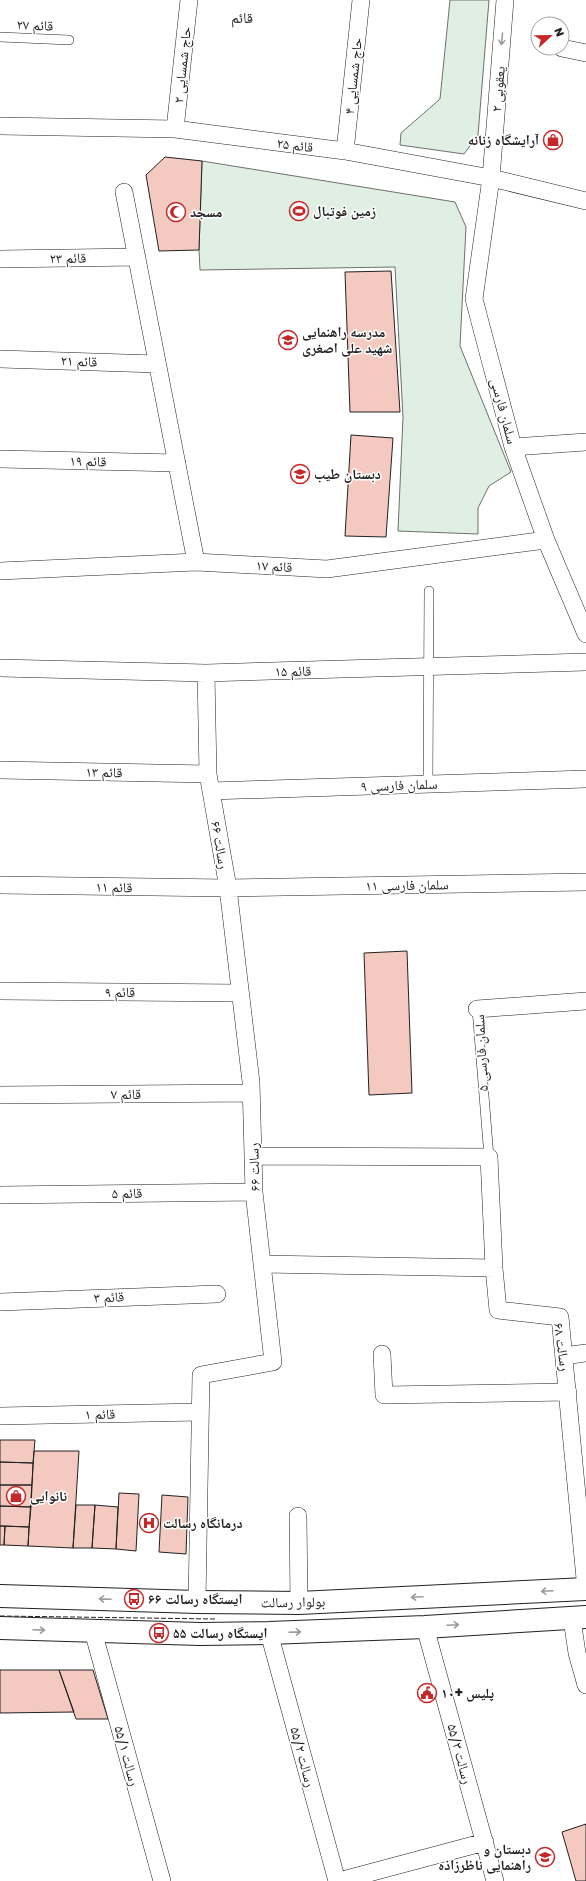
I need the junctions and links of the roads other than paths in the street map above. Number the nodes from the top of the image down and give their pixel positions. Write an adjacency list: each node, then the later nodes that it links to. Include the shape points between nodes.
1 (189, 0): 9 (street, حاج شمسایی ۲)
2 (361, 0): 10 (street, حاج شمسایی ۴)
3 (505, 0): 11 (street, یعقوبی ۲, one-way to 11)
4 (0, 37): 5 (lane, قائم ۲۷)
5 (69, 40)
6 (570, 50): 7 (street)
7 (586, 53)
8 (0, 126): 9 (street, قائم ۲۵)
9 (175, 129): 10 (street, قائم ۲۵)
10 (345, 151): 11 (street, قائم ۲۵)
11 (491, 178): 13 (street, قائم ۲۵); 19 (street, سلمان فارسی, via 474,299)
12 (124, 192): 14 (street)
13 (586, 201)
14 (137, 258): 15 (street, قائم ۲۳); 17 (street)
15 (0, 259)
16 (0, 359): 17 (street, قائم ۲۱)
17 (157, 364): 21 (street)
18 (586, 442): 19 (street)
19 (513, 447): 22 (street, سلمان فارسی)
20 (0, 459): 21 (street, قائم ۱۹)
21 (177, 463): 23 (street)
22 (546, 540): 23 (street, قائم ۱۷, via 328,569); 26 (street, سلمان فارسی)
23 (196, 562): 24 (street, قائم ۱۷)
24 (0, 570)
25 (429, 591): 29 (lane)
26 (586, 634)
27 (586, 662): 29 (street, قائم ۱۵)
28 (0, 668): 30 (street, قائم ۱۵)
29 (427, 668): 30 (street, قائم ۱۵); 34 (lane)
30 (206, 673): 32 (street, رسالت ۶۶)
31 (0, 770): 32 (street, قائم ۱۳)
32 (208, 774): 35 (street, رسالت ۶۶)
33 (586, 779): 34 (street, سلمان فارسی ۹)
34 (428, 784): 35 (street, سلمان فارسی ۹)
35 (211, 791): 38 (street, رسالت ۶۶)
36 (586, 882): 38 (street, سلمان فارسی ۱۱)
37 (0, 885): 38 (street, قائم ۱۱)
38 (228, 888): 40 (street, رسالت ۶۶)
39 (0, 991): 40 (street, قائم ۹)
40 (240, 993): 43 (street, رسالت ۶۶)
41 (586, 1001): 42 (street, سلمان فارسی ۵)
42 (476, 1009): 46 (lane, سلمان فارسی ۵)
43 (251, 1093): 44 (street, قائم ۷); 45 (street, رسالت ۶۶)
44 (0, 1095)
45 (253, 1156): 46 (street); 47 (street, رسالت ۶۶)
46 (489, 1157): 50 (street, رسالت ۶۸)
47 (254, 1192): 48 (street, قائم ۵); 49 (street, رسالت ۶۶)
48 (0, 1195)
49 (262, 1264): 50 (street); 57 (street, رسالت ۶۶, via 273,1362 201,1375)
50 (494, 1268): 55 (street, رسالت ۶۸, via 498,1310 560,1317)
51 (217, 1294): 52 (street, قائم ۳)
52 (0, 1302)
53 (586, 1353): 55 (street)
54 (382, 1354): 56 (street, via 384,1395)
55 (564, 1356): 56 (street, رسالت ۶۸)
56 (568, 1392): 59 (street, رسالت ۶۸)
57 (200, 1412): 58 (street, قائم ۱); 63 (street, رسالت ۶۶)
58 (0, 1416)
59 (582, 1508): 61 (street, رسالت ۶۸)
60 (298, 1516): 64 (street)
61 (586, 1589): 64 (main road, بولوار رسالت, one-way to 64)
62 (0, 1596): 63 (main road, بولوار رسالت, one-way to 62)
63 (197, 1602): 64 (main road, بولوار رسالت)
64 (299, 1603)
65 (579, 1618): 66 (main road, بولوار رسالت, one-way to 65); 70 (street, via 577,1653)
66 (425, 1627): 69 (main road, بولوار رسالت, one-way to 66); 71 (street, رسالت ۵۵/۳)
67 (0, 1628): 68 (main road, بولوار رسالت, one-way to 68)
68 (93, 1631): 69 (main road, بولوار رسالت); 72 (street, رسالت ۵۵/۱)
69 (269, 1633): 73 (street, رسالت ۵۵/۲)
70 (586, 1685)
71 (485, 1842): 73 (street); 74 (street, رسالت ۵۵/۳)
72 (162, 1881)
73 (338, 1881)
74 (496, 1881)

